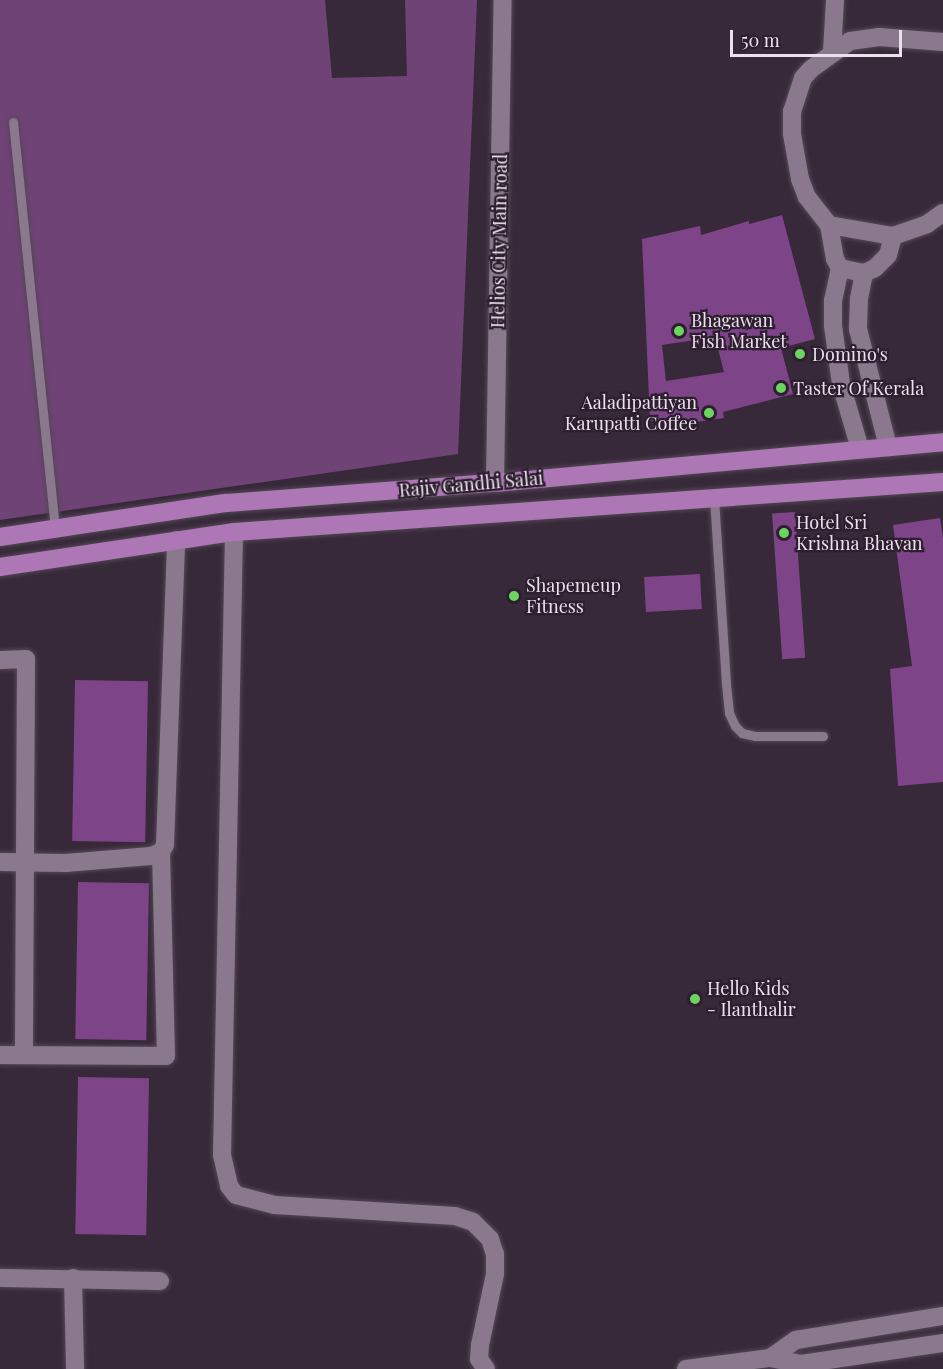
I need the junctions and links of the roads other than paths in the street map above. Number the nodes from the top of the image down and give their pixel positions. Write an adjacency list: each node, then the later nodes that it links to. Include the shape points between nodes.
1 (503, 0): 15 (street, Helios City Main road)
2 (835, 0): 4 (street)
3 (943, 42): 4 (street, via 879,37 850,41)
4 (832, 52): 7 (street, via 802,78 792,111 800,178 807,197)
5 (13, 122): 17 (lane)
6 (943, 213): 8 (street, via 927,224)
7 (829, 225): 8 (street); 9 (street)
8 (893, 236): 10 (street, via 888,255)
9 (840, 268): 10 (street); 13 (street, via 833,300 833,326 841,384)
10 (864, 273): 12 (street, via 858,329)
11 (943, 442): 12 (main road, Rajiv Gandhi Salai)
12 (888, 447): 13 (main road, Rajiv Gandhi Salai)
13 (860, 449): 15 (main road, Rajiv Gandhi Salai)
14 (943, 482): 16 (main road, Rajiv Gandhi Salai)
15 (495, 483): 17 (main road, Rajiv Gandhi Salai, via 226,503)
16 (714, 498): 18 (main road, Rajiv Gandhi Salai); 23 (lane, via 729,713 742,733)
17 (55, 529): 19 (main road, Rajiv Gandhi Salai)
18 (234, 532): 20 (main road, Rajiv Gandhi Salai); 36 (street, via 222,1155 229,1186 236,1195 275,1205 455,1216 473,1222 490,1239 495,1254 495,1274 480,1344 479,1359)
19 (0, 537)
20 (176, 540): 21 (main road, Rajiv Gandhi Salai); 24 (street, via 165,845)
21 (0, 567)
22 (0, 660): 25 (street, via 26,658)
23 (823, 736)
24 (161, 852): 25 (street, via 65,863); 28 (street, via 166,1056)
25 (24, 861): 26 (street); 28 (street)
26 (0, 862)
27 (0, 1055): 28 (street)
28 (24, 1055)
29 (0, 1278): 30 (street)
30 (73, 1278): 31 (street); 35 (street)
31 (160, 1281)
32 (943, 1316): 34 (street, via 796,1340)
33 (943, 1343): 34 (street, via 801,1364)
34 (770, 1358): 37 (street)
35 (75, 1369)
36 (486, 1369)
37 (686, 1369)

